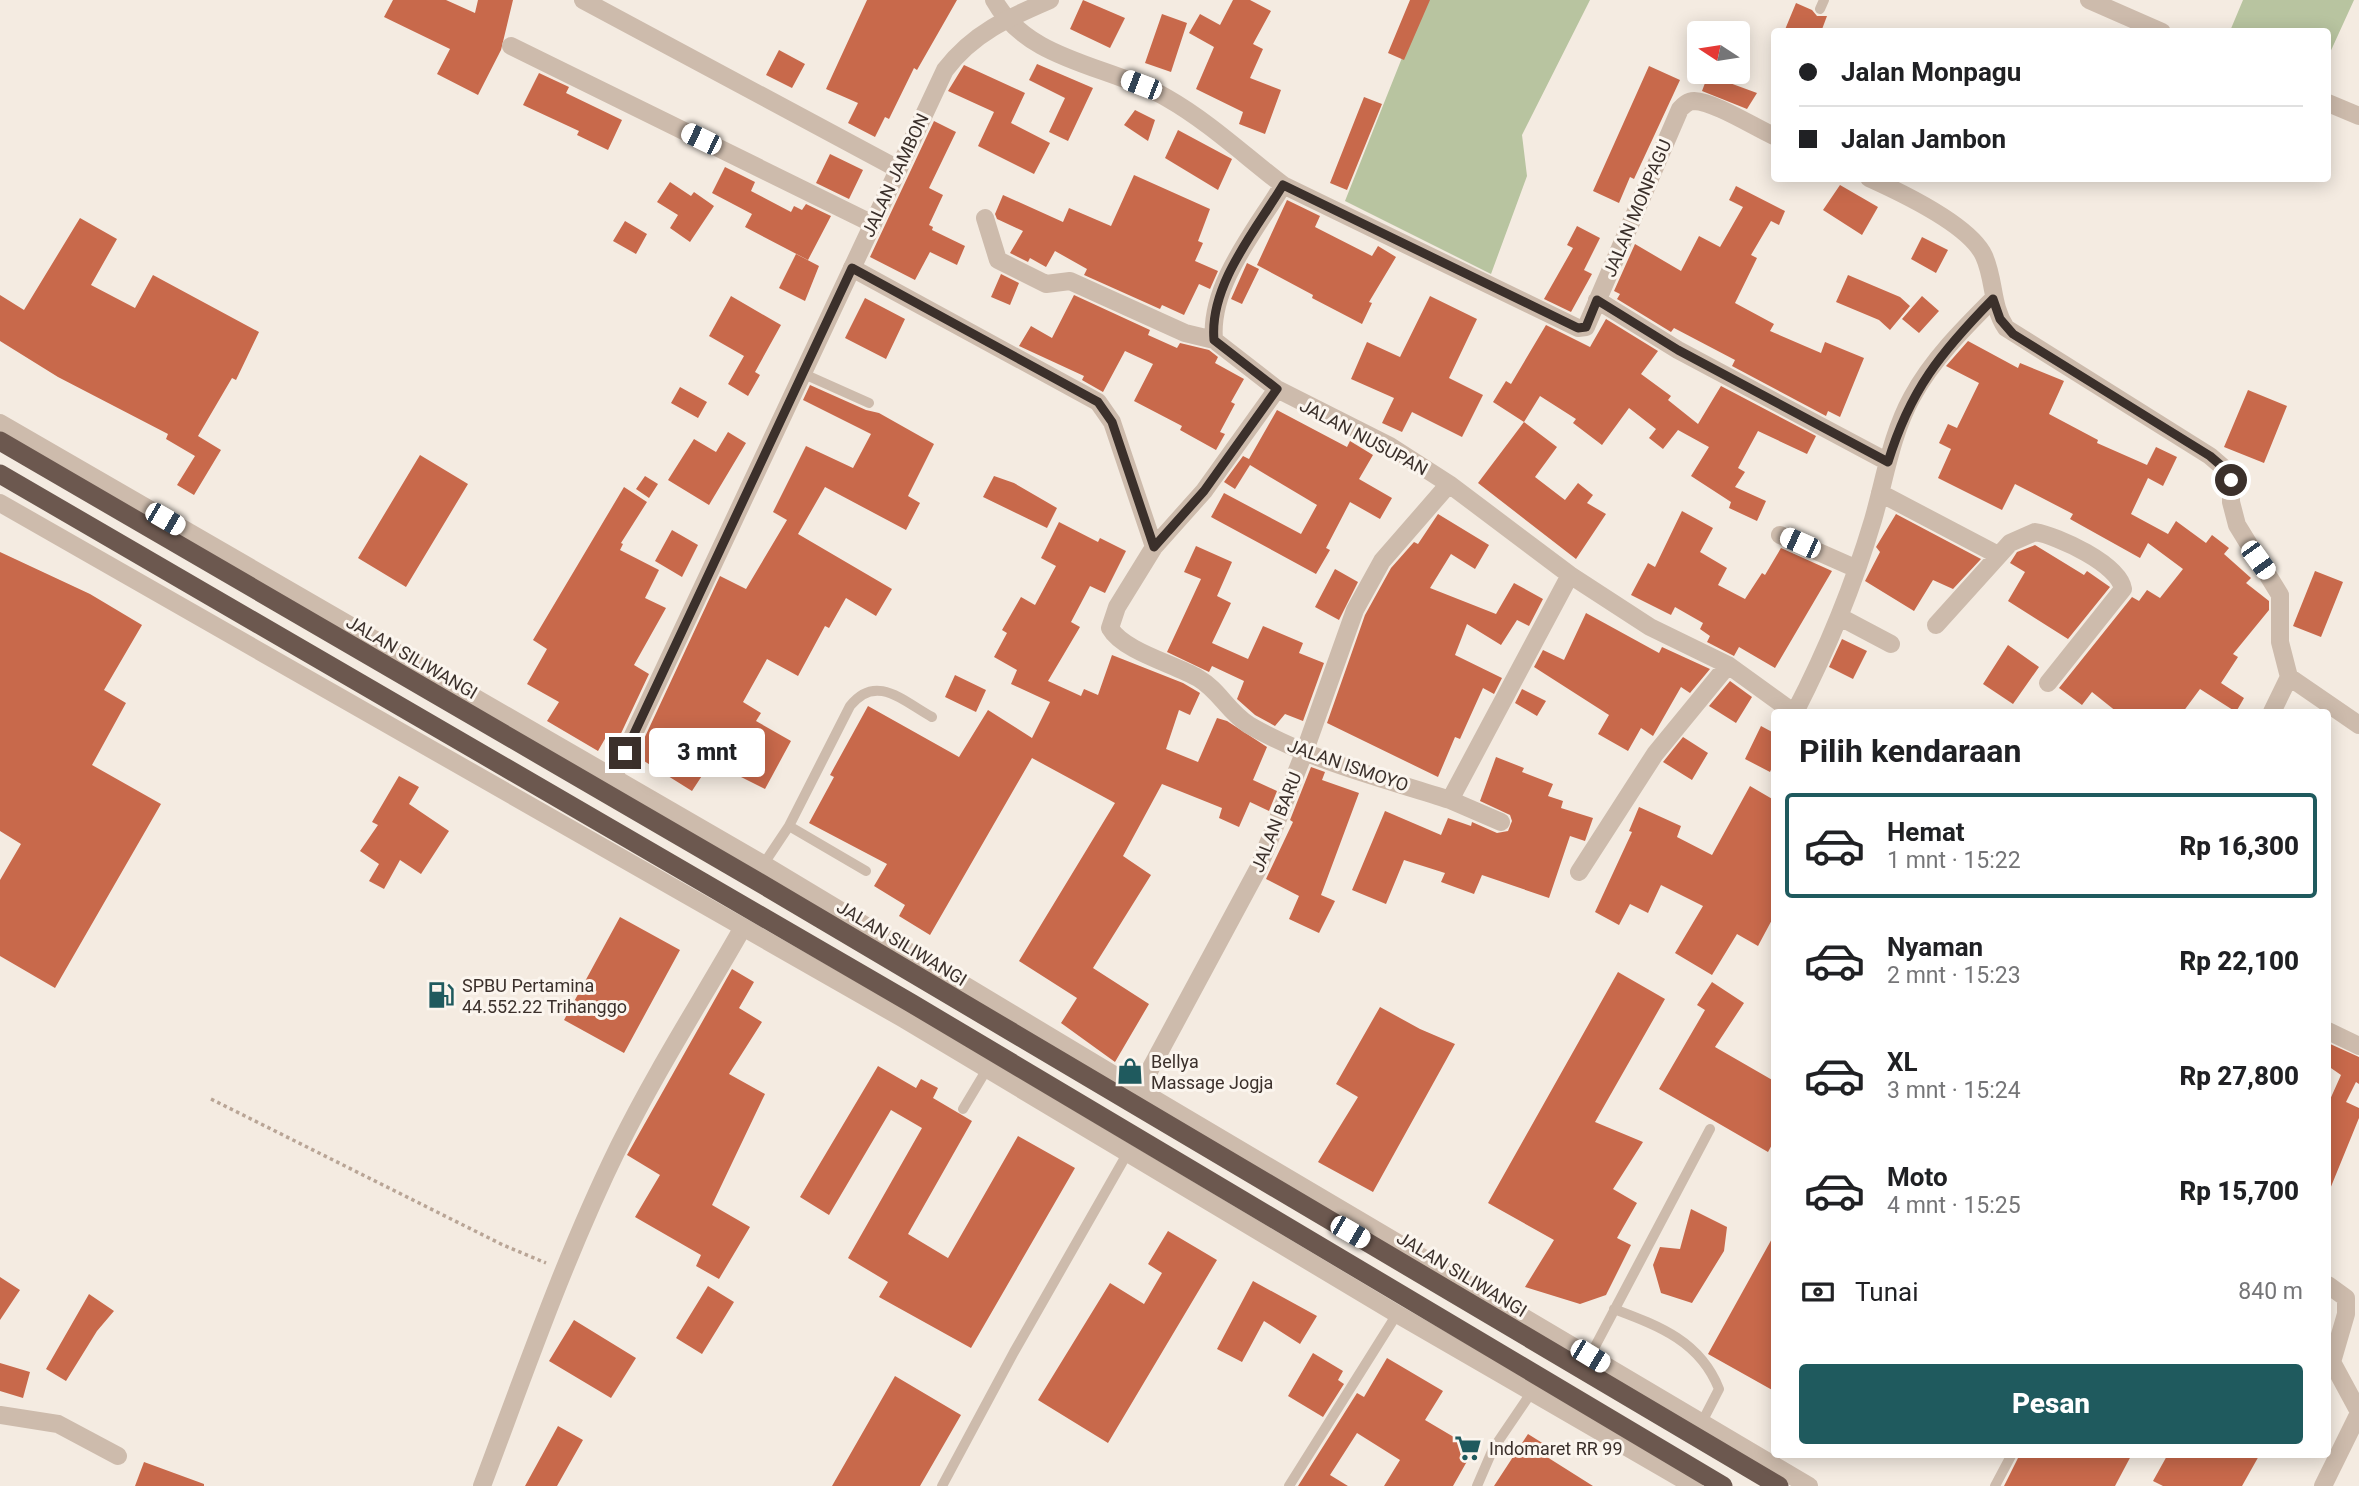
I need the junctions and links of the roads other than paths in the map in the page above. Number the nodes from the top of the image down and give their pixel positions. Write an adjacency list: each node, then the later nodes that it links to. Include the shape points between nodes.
1 (583, 0): 11 (street)
2 (993, 0): 5 (street)
3 (1050, 0): 5 (street, JALAN JAMBON)
4 (2089, 0): 6 (street)
5 (1004, 20): 11 (street, JALAN JAMBON, via 980,33 945,70); 13 (street, via 1042,48 1166,97)
6 (2153, 28)
7 (511, 46): 15 (street)
8 (2331, 104): 9 (street)
9 (2359, 116)
10 (1771, 135): 18 (street, JALAN MONPAGU, via 1709,106 1685,103)
11 (898, 169): 15 (street, JALAN JAMBON)
12 (1876, 182): 17 (street, via 1953,225 1975,243 1989,268)
13 (1283, 185): 18 (street, JALAN MONPAGU, via 1578,328 1586,327); 19 (street, via 1229,275 1212,321)
14 (985, 218): 19 (street, via 998,260 1046,284 1070,281 1185,333)
15 (873, 224): 16 (street, JALAN JAMBON)
16 (852, 268): 20 (street, JALAN JAMBON); 31 (street, via 1098,402 1112,422)
17 (1993, 299): 25 (street, via 1961,330 1923,379 1903,417); 39 (street, via 2000,319 2013,334 2225,469 2231,480 2237,525 2280,595 2280,642)
18 (1597, 300): 25 (street, via 1688,355)
19 (1214, 340): 21 (street, JALAN NUSUPAN)
20 (804, 374): 22 (lane); 47 (street, JALAN JAMBON)
21 (1277, 389): 27 (street, JALAN NUSUPAN, via 1390,446); 31 (street, JALAN ISMOYO, via 1204,491)
22 (869, 403)
23 (0, 423): 47 (street)
24 (0, 441): 52 (highway, JALAN SILIWANGI)
25 (1888, 462): 28 (street)
26 (0, 474): 55 (highway)
27 (1449, 484): 34 (street, JALAN NUSUPAN); 46 (street, JALAN BARU, via 1370,581 1339,650)
28 (1880, 492): 32 (street); 33 (street)
29 (0, 503): 54 (street)
30 (1780, 535): 33 (street)
31 (1154, 547): 46 (street, JALAN ISMOYO, via 1117,607 1111,632 1205,682 1239,718)
32 (1998, 555): 36 (street); 40 (street, via 2023,536 2046,534 2101,563 2122,580 2118,598)
33 (1857, 569): 35 (street)
34 (1570, 575): 38 (street, JALAN NUSUPAN, via 1650,627); 48 (street)
35 (1840, 617): 37 (street); 42 (street)
36 (1937, 625)
37 (1891, 644)
38 (1728, 665): 41 (street, JALAN NUSUPAN); 53 (street, via 1655,754)
39 (2289, 677): 43 (street); 45 (street)
40 (2048, 683)
41 (1790, 709)
42 (1796, 709)
43 (2273, 709)
44 (932, 717): 50 (lane, via 882,690 860,693)
45 (2359, 725)
46 (1304, 753): 48 (street, JALAN ISMOYO); 59 (street, JALAN BARU, via 1251,884)
47 (613, 778): 52 (street)
48 (1450, 800): 49 (street, JALAN ISMOYO)
49 (1501, 822)
50 (789, 826): 51 (lane); 52 (lane)
51 (866, 871)
52 (759, 872): 59 (street); 78 (highway, JALAN SILIWANGI)
53 (1579, 872)
54 (742, 929): 55 (street); 74 (street, via 668,1052 618,1147 564,1270)
55 (907, 1010): 58 (street); 73 (highway)
56 (2331, 1032): 57 (street)
57 (2359, 1046)
58 (987, 1069): 60 (lane); 62 (street)
59 (1139, 1090): 66 (street)
60 (963, 1109)
61 (1710, 1129): 64 (lane)
62 (1128, 1154): 65 (street); 75 (lane)
63 (2331, 1287): 68 (street, via 2346,1298 2332,1362)
64 (1614, 1309): 66 (lane); 70 (lane, via 1665,1329 1711,1369 1719,1389)
65 (1397, 1314): 67 (street); 76 (lane)
66 (1590, 1356): 70 (street)
67 (1531, 1393): 73 (street); 77 (lane, via 1493,1450)
68 (2359, 1413): 81 (street)
69 (0, 1415): 71 (street, via 58,1424)
70 (1702, 1422): 79 (street)
71 (118, 1456)
72 (2010, 1458): 80 (lane)
73 (1710, 1484)
74 (482, 1486)
75 (942, 1486)
76 (1289, 1486)
77 (1477, 1486)
78 (1779, 1486)
79 (1809, 1486)
80 (1995, 1486)
81 (2323, 1486)

